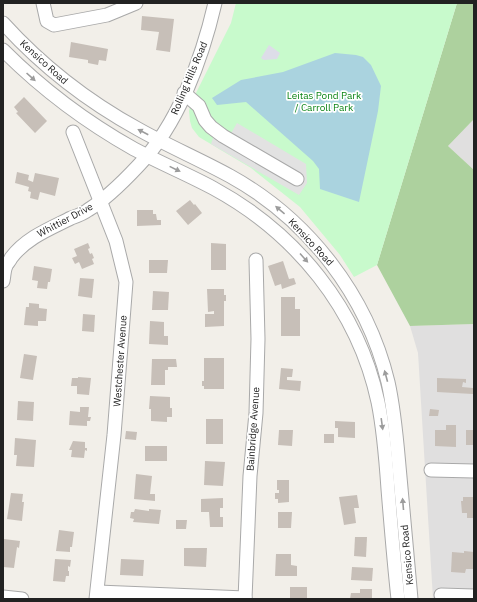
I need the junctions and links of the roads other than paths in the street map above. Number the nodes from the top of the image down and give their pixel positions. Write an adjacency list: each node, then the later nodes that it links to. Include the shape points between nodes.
1 (42, 3): 2 (street, via 47,21 54,25 107,15)
2 (136, 3)
3 (215, 3): 6 (street, Rolling Hills Road, via 203,49)
4 (3, 23): 8 (street, Kensico Road, one-way to 4, via 118,118 75,89 37,57)
5 (3, 50): 8 (street, Kensico Road, one-way to 8, via 31,77 70,108 109,134)
6 (184, 93): 8 (street, Rolling Hills Road); 9 (street, via 199,106 205,120 217,132)
7 (73, 132): 10 (street, Westchester Avenue)
8 (154, 148): 10 (street, Whittier Drive, via 132,173); 21 (street, Kensico Road, one-way to 21, via 267,223 312,266 344,314 368,365 379,409); 22 (street, Kensico Road, one-way to 8, via 391,395 377,346 356,300 328,259 302,230 253,190 231,177)
9 (296, 179)
10 (100, 201): 12 (street, Whittier Drive, via 87,211 28,240 6,266); 15 (street, Westchester Avenue, via 116,241 126,282 114,436)
11 (256, 260): 19 (street, Bainbridge Avenue, via 258,339)
12 (3, 281)
13 (431, 470): 14 (street)
14 (474, 471)
15 (97, 595): 19 (street)
16 (441, 595): 17 (street)
17 (474, 596)
18 (3, 597): 20 (street)
19 (245, 598)
20 (22, 599)
21 (398, 599)
22 (411, 599)

